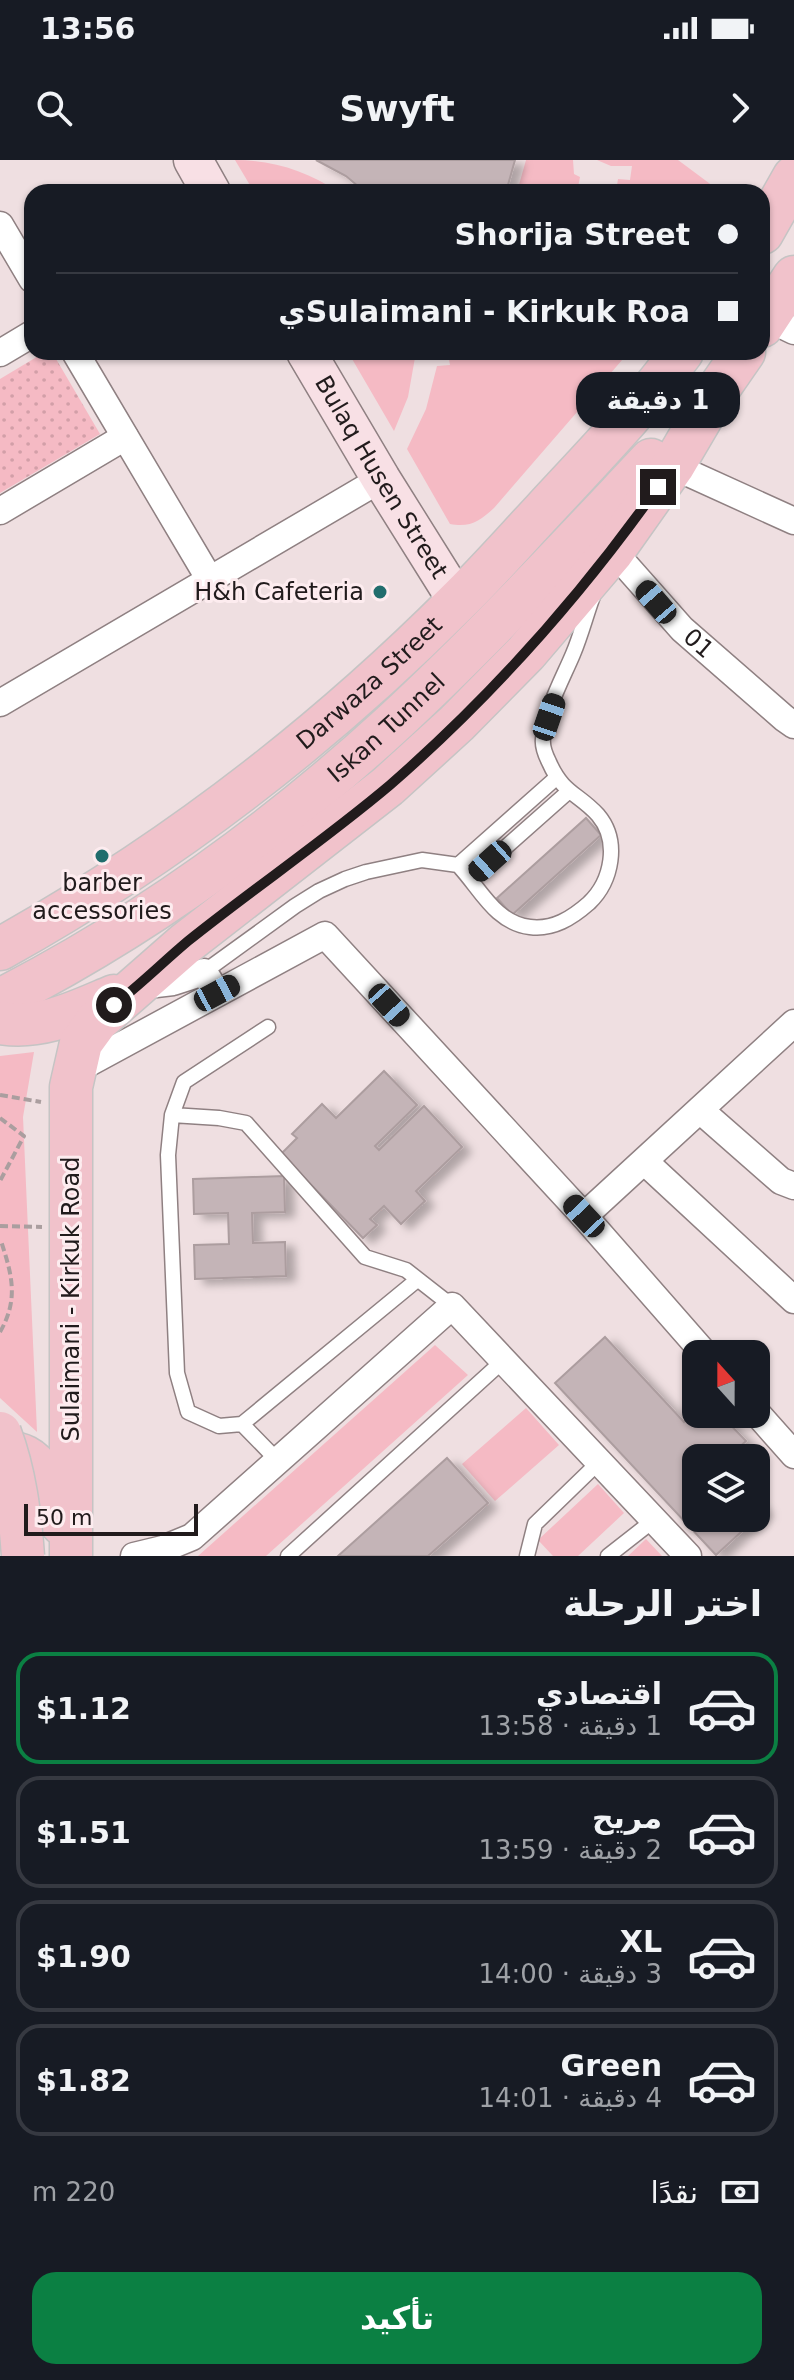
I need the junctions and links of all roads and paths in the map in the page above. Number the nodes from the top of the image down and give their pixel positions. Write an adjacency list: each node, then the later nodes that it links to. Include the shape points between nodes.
1 (193, 160): 3 (street)
2 (794, 177): 4 (main road)
3 (206, 184)
4 (770, 219)
5 (0, 225): 6 (street)
6 (24, 266)
7 (794, 277): 8 (main road)
8 (774, 325)
9 (24, 339): 10 (street)
10 (0, 353)
11 (80, 360): 16 (street)
12 (311, 360): 18 (street, Bulaq Husen Street)
13 (676, 360): 23 (main road, Darwaza Street, via 615,435)
14 (738, 360): 15 (main road)
15 (717, 391): 17 (main road); 33 (main road, Iskan Tunnel, via 479,640 333,777 155,911)
16 (125, 437): 19 (street); 22 (street)
17 (673, 466): 20 (street); 21 (main road)
18 (381, 479): 22 (street); 23 (street, Bulaq Husen Street)
19 (0, 511)
20 (794, 521)
21 (609, 555): 25 (street, 01, via 682,629); 26 (lane, via 543,740); 31 (main road, via 526,653)
22 (210, 580): 24 (street)
23 (458, 602): 30 (main road, Darwaza Street, via 357,697 224,804)
24 (0, 703)
25 (791, 725)
26 (556, 778): 27 (lane); 28 (lane)
27 (568, 792): 29 (lane); 29 (lane, via 600,818 611,852 601,890 574,916 541,928 513,923 491,906)
28 (458, 865): 29 (lane); 31 (lane, via 422,860 345,879)
29 (471, 878)
30 (0, 952)
31 (202, 969): 32 (main road); 38 (street); 46 (street, via 325,935)
32 (139, 986): 34 (main road, via 53,1020); 38 (main road, via 97,1021)
33 (0, 1000)
34 (0, 1023)
35 (794, 1023): 37 (street)
36 (268, 1027): 41 (lane, via 184,1082)
37 (782, 1047): 40 (street)
38 (75, 1074): 39 (path); 64 (main road, Sulaimani - Kirkuk Road)
39 (0, 1095)
40 (700, 1110): 43 (street); 45 (street, via 781,1181)
41 (172, 1115): 49 (lane, via 246,1123 365,1257 406,1270); 55 (lane, via 168,1155 177,1373 188,1412 219,1426)
42 (0, 1118): 44 (path, via 24,1136)
43 (645, 1162): 46 (street); 50 (street)
44 (0, 1181)
45 (794, 1186)
46 (584, 1216): 53 (street)
47 (0, 1233): 48 (path)
48 (1, 1242): 52 (path, via 12,1296)
49 (417, 1280): 51 (lane); 55 (lane)
50 (794, 1300)
51 (452, 1306): 54 (street); 60 (street)
52 (0, 1332)
53 (693, 1340)
54 (504, 1360): 61 (street); 66 (lane)
55 (242, 1424): 60 (lane)
56 (770, 1428): 59 (street)
57 (0, 1433): 63 (main road, bridge, via 16,1489)
58 (0, 1455): 64 (main road, via 23,1455 46,1478)
59 (794, 1455)
60 (278, 1461): 65 (street, via 192,1537)
61 (599, 1462): 62 (street); 67 (lane, via 535,1524)
62 (654, 1520): 68 (lane); 69 (street)
63 (23, 1556)
64 (70, 1556)
65 (134, 1556)
66 (288, 1556)
67 (527, 1556)
68 (608, 1556)
69 (688, 1556)

